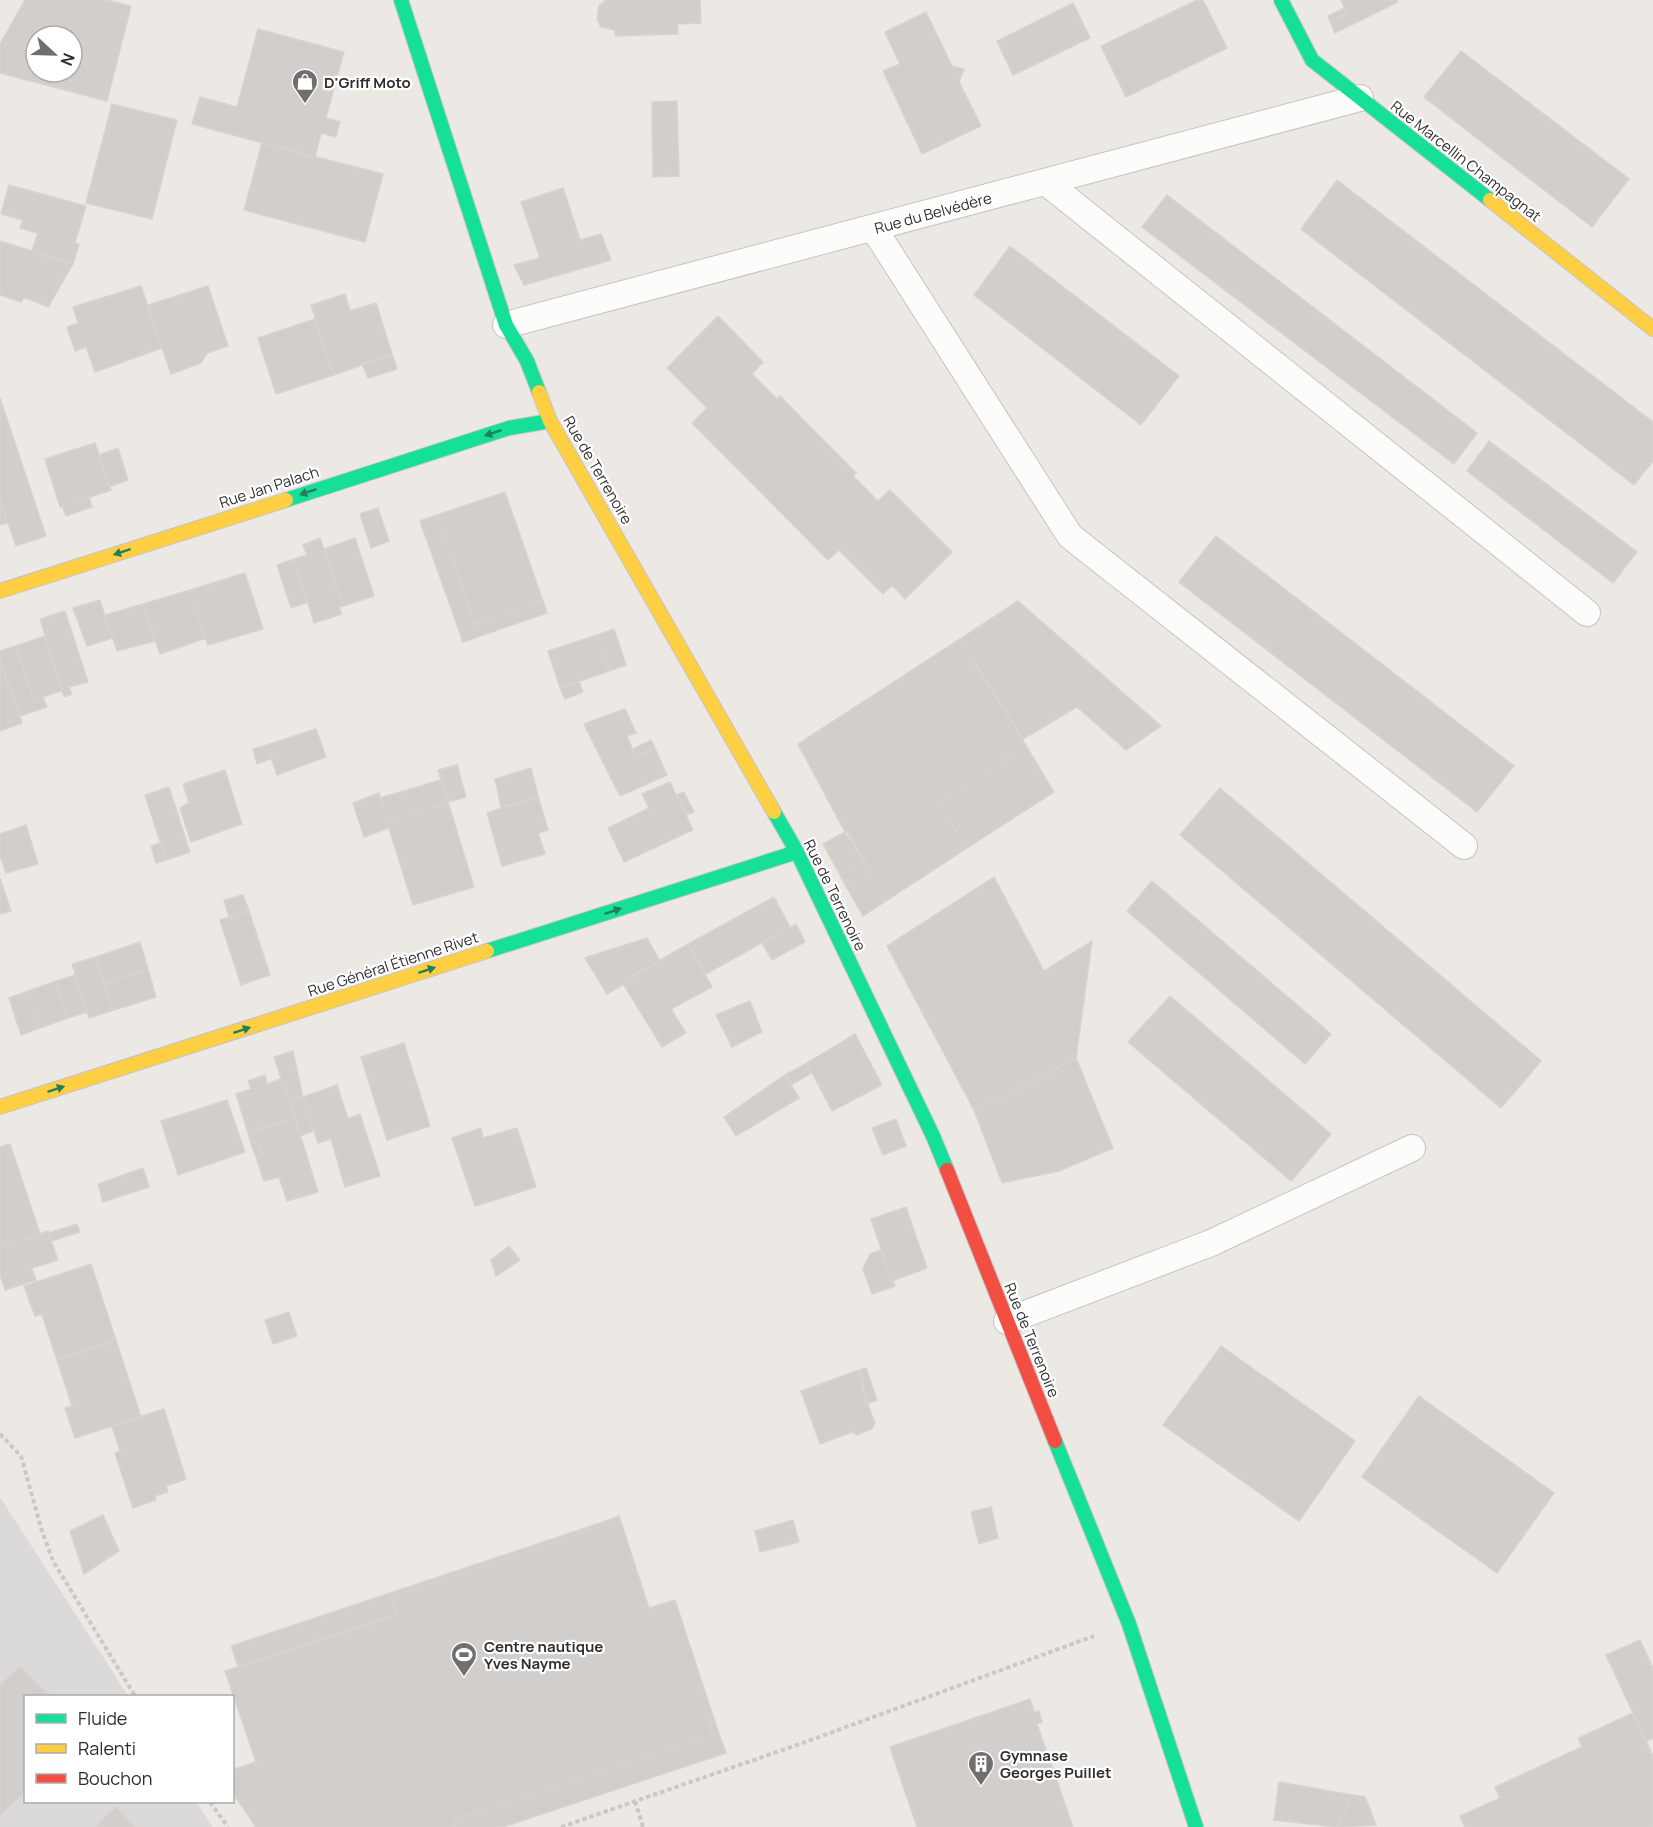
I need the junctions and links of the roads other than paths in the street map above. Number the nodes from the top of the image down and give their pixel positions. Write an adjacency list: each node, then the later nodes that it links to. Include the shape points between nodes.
1 (401, 0): 6 (street, Rue de Terrenoire)
2 (1281, 0): 3 (street, Rue Marcellin Champagnat, via 1312,60)
3 (1360, 98): 4 (lane, Rue du Belvédère); 7 (street, Rue Marcellin Champagnat)
4 (1047, 183): 5 (lane, Rue du Belvédère); 10 (lane)
5 (874, 229): 6 (lane, Rue du Belvédère); 11 (lane, via 1070,536)
6 (506, 326): 8 (street, Rue de Terrenoire, via 527,361)
7 (1653, 329)
8 (550, 421): 9 (street, Rue Jan Palach, one-way to 9, via 508,428); 12 (street, Rue de Terrenoire)
9 (0, 591)
10 (1587, 613)
11 (1464, 846)
12 (797, 852): 13 (street, Rue Général Étienne Rivet, one-way to 12); 15 (street, Rue de Terrenoire, via 933,1136)
13 (0, 1107)
14 (1412, 1148): 15 (lane, via 1211,1243)
15 (1007, 1321): 16 (street, Rue de Terrenoire, via 1129,1624)
16 (1196, 1827)

